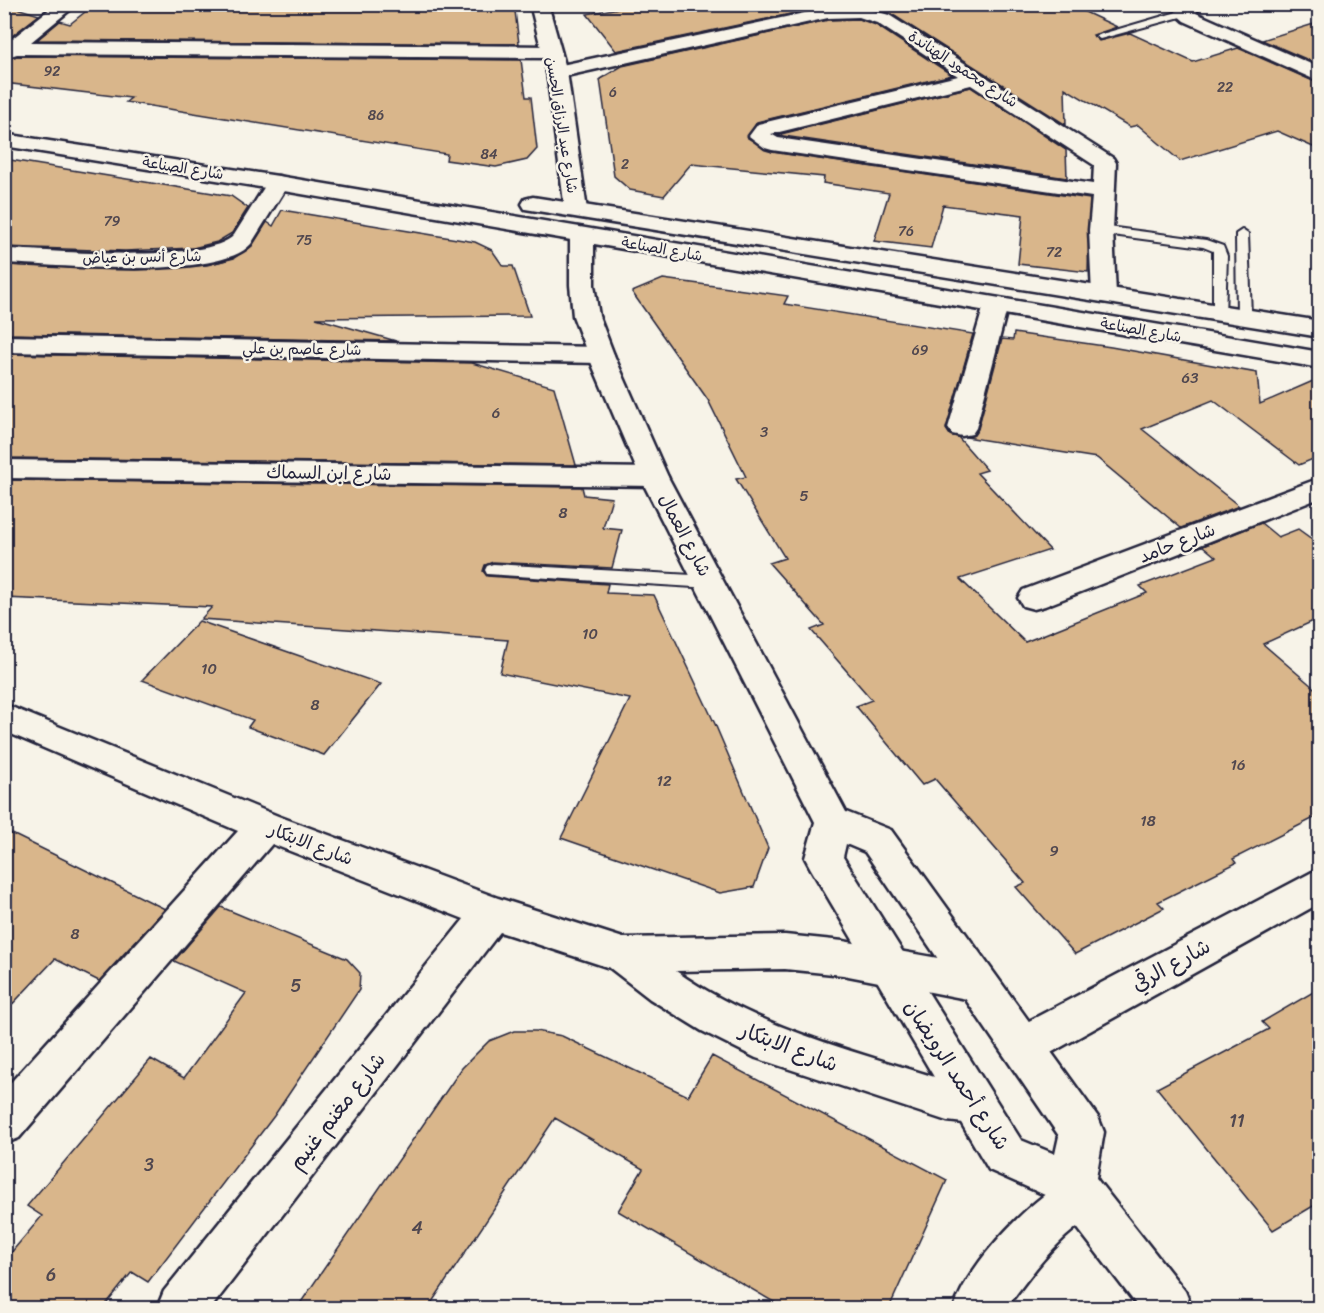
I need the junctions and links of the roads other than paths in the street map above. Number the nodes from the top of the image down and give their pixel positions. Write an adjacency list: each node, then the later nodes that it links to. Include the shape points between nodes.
1 (68, 4): 6 (street)
2 (539, 4): 7 (street, شارع عبد الرزاق الحسن)
3 (823, 9): 8 (street, شارع محمود الهناندة); 10 (street, شارع محمود الهناندة, via 860,12 883,19)
4 (1188, 9): 5 (lane); 9 (street)
5 (1100, 36)
6 (9, 51): 7 (street)
7 (551, 52): 8 (street, شارع عبد الرزاق الحسن)
8 (557, 72): 17 (street, شارع عبد الرزاق الحسن)
9 (1320, 76)
10 (976, 78): 14 (street, شارع محمود الهناندة, via 1102,159 1107,168); 14 (street, via 783,123 765,128 759,136 772,144)
11 (4, 118): 15 (street, شارع الصناعة)
12 (4, 140): 13 (street, شارع الصناعة)
13 (278, 183): 17 (street, شارع الصناعة); 20 (street, شارع أنس بن عياض, via 243,239 223,253 188,259 120,260)
14 (1104, 192): 18 (street)
15 (471, 194)
16 (506, 199): 17 (street, شارع الصناعة)
17 (579, 223): 21 (street, شارع الصناعة); 22 (street, شارع الصناعة); 27 (street, شارع العمال, via 586,316)
18 (1101, 230): 21 (street); 23 (lane, via 1206,244 1218,249)
19 (1242, 234): 24 (lane)
20 (4, 256)
21 (1104, 295): 23 (street, شارع الصناعة)
22 (996, 305): 28 (street, شارع الصناعة); 29 (street)
23 (1220, 313): 24 (street, شارع الصناعة)
24 (1244, 316): 25 (street, شارع الصناعة)
25 (1320, 329)
26 (4, 344): 27 (street, شارع عاصم بن علي)
27 (600, 355): 31 (street, شارع العمال)
28 (1320, 360)
29 (962, 428)
30 (4, 469): 31 (street, شارع ابن السماك)
31 (654, 477): 34 (street, شارع العمال)
32 (1320, 487): 35 (street, شارع حامد)
33 (494, 570): 34 (lane)
34 (710, 582): 37 (street, شارع العمال)
35 (1034, 598)
36 (4, 717): 38 (street, شارع الابتكار)
37 (833, 822): 42 (street, via 824,858); 43 (street, via 878,841)
38 (265, 826): 40 (street, شارع الابتكار); 46 (street)
39 (1320, 885): 44 (street, شارع الرقي)
40 (492, 913): 41 (street, شارع الابتكار); 48 (street, شارع مغنم غنيم)
41 (623, 955): 42 (street, شارع الابتكار, via 785,952); 45 (street, شارع الابتكار, via 708,1013 771,1044 947,1101)
42 (887, 966): 43 (street, شارع الابتكار); 45 (street, شارع أحمد الرويضان)
43 (977, 983): 44 (street)
44 (1023, 1046): 47 (street, via 1082,1132)
45 (972, 1104): 47 (street, شارع أحمد الرويضان, via 1005,1155)
46 (4, 1123)
47 (1076, 1190): 49 (street, via 1014,1257); 50 (street, شارع أحمد الرويضان)
48 (181, 1308)
49 (978, 1308)
50 (1168, 1308)

